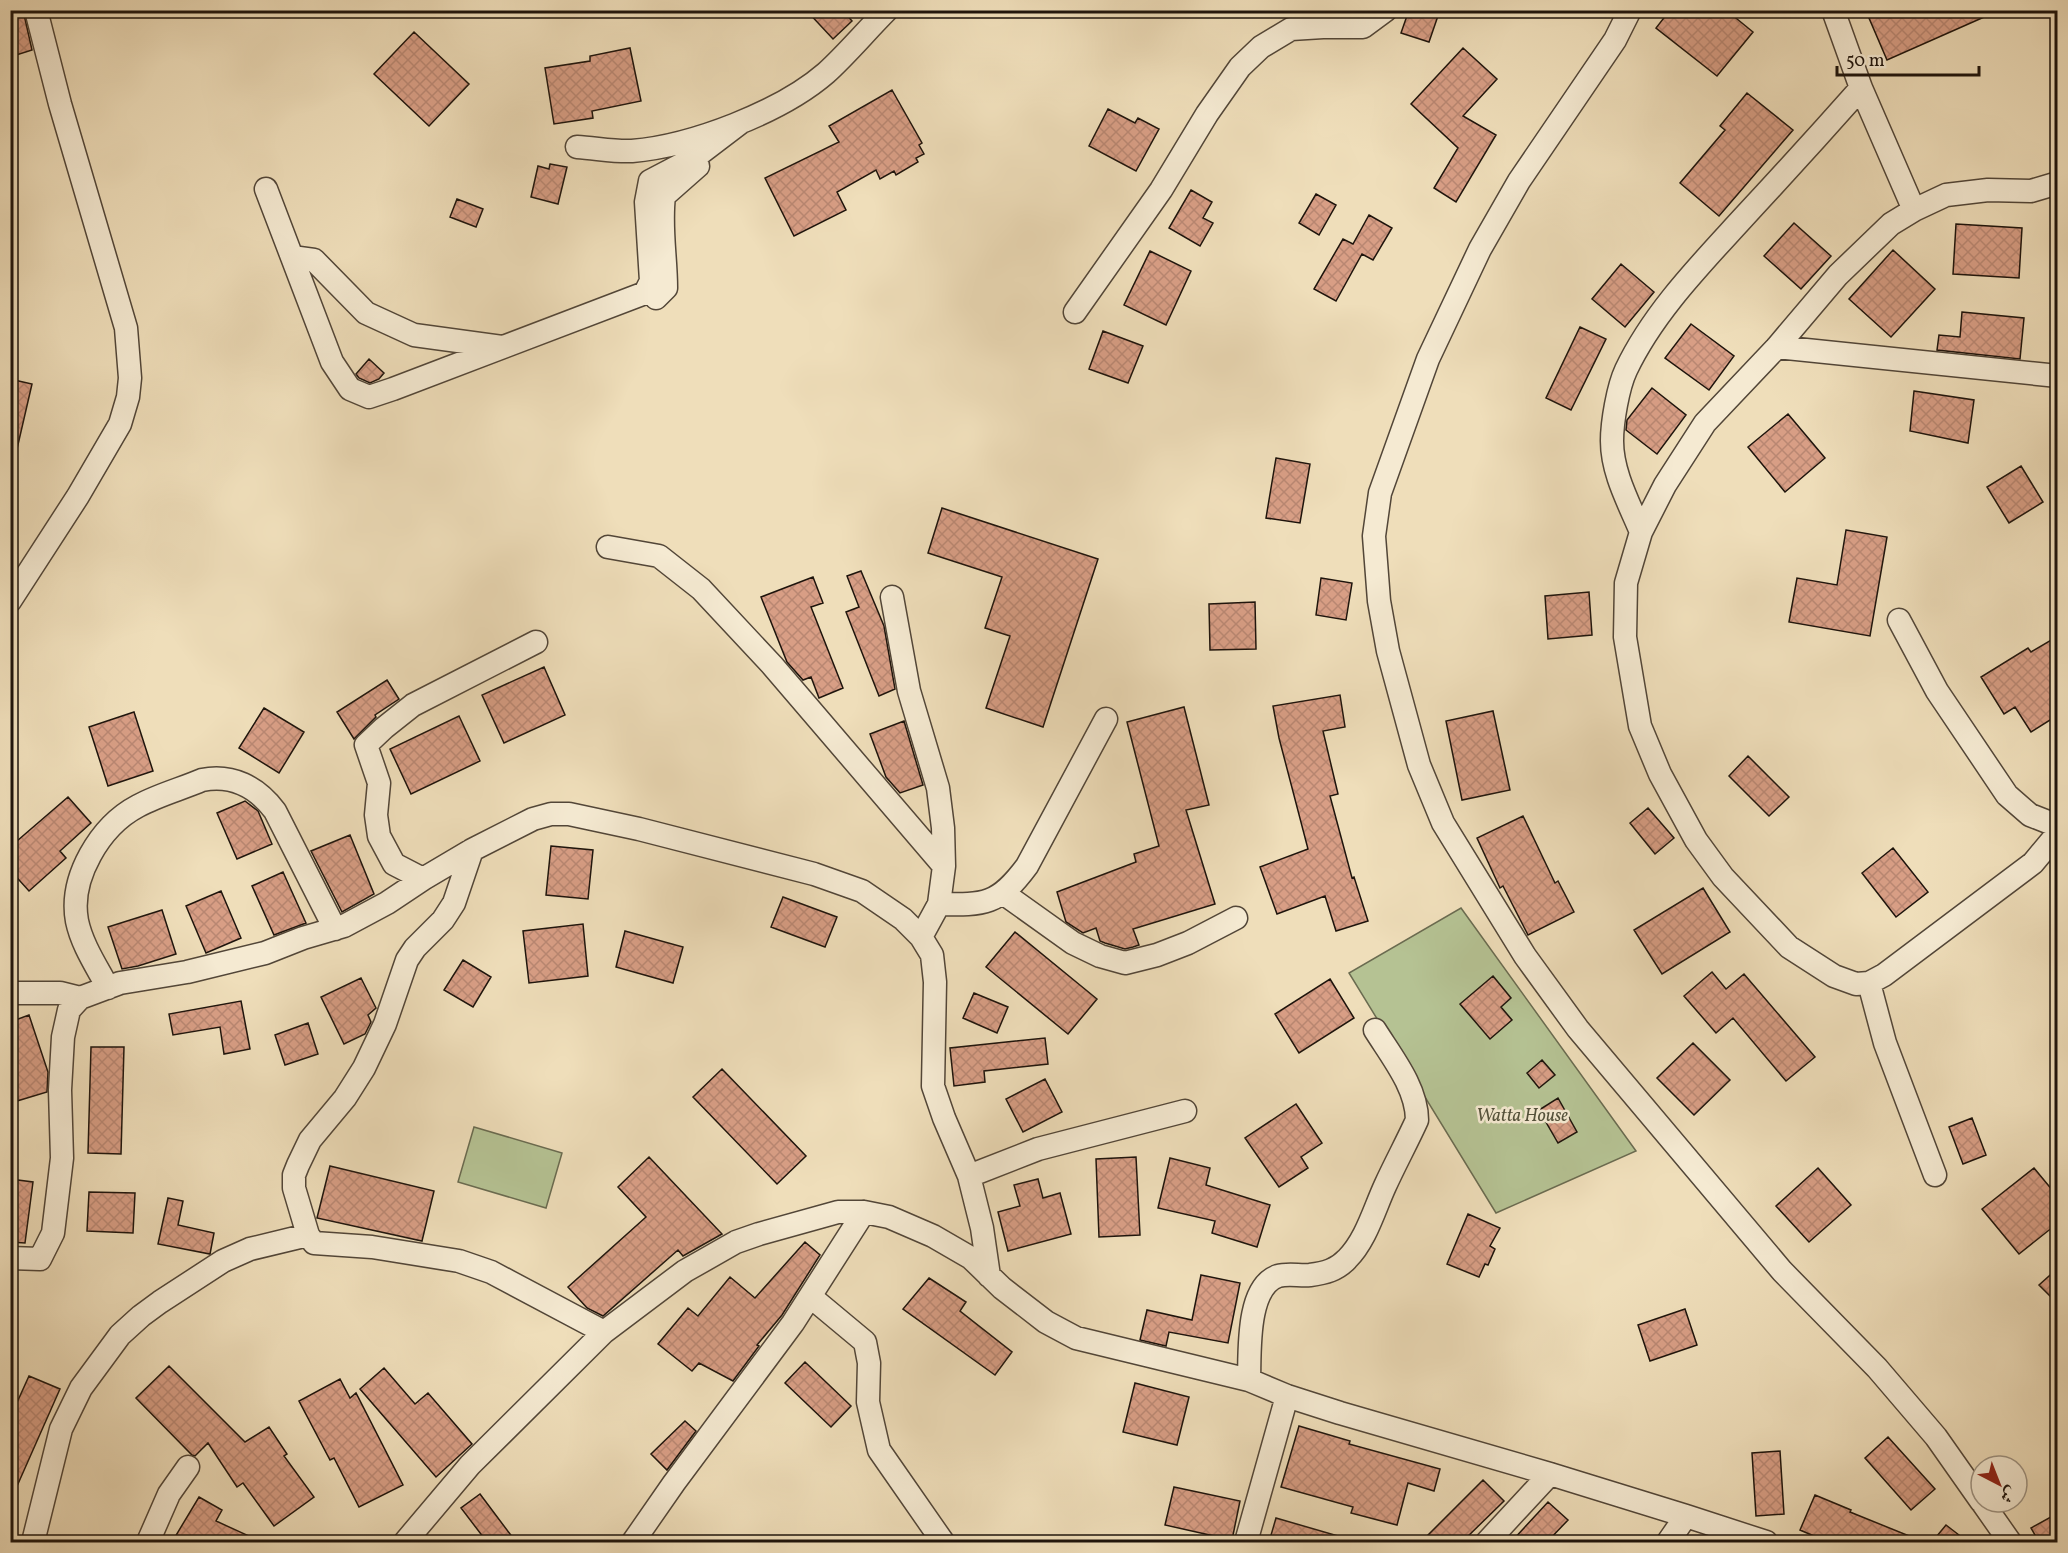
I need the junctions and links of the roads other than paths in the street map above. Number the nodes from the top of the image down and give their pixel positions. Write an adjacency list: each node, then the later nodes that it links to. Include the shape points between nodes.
1 (36, 10): 21 (street, via 126,328 130,378 120,424)
2 (886, 10): 7 (street, via 826,73 800,92)
3 (1386, 10): 14 (street, via 1363,27 1291,29 1261,47 1240,67 1161,190)
4 (1630, 10): 53 (street, via 1615,40 1519,181 1480,249 1428,359 1380,493 1374,536 1378,601 1388,651 1419,765 1443,823 1525,956 1578,1029 1782,1271 1877,1368 1936,1437)
5 (1833, 10): 6 (street)
6 (1862, 88): 11 (street); 18 (street, via 1669,303 1625,372 1612,442 1619,480)
7 (746, 120): 8 (street, via 669,146 630,151); 13 (street, via 663,195 666,288); 15 (street, via 694,158 650,181 646,202 651,281 645,293)
8 (577, 147)
9 (2058, 183): 11 (street, via 2031,191 1988,190 1946,195)
10 (266, 189): 12 (street)
11 (1914, 210): 16 (street, via 1891,224 1838,275)
12 (292, 257): 15 (street, via 314,260 366,313 414,336); 15 (street, via 332,362 350,388 369,397)
13 (656, 298)
14 (1075, 312)
15 (504, 347)
16 (1777, 347): 17 (street); 18 (street, via 1705,423 1665,484)
17 (2058, 376)
18 (1641, 532): 35 (street, via 1626,583 1625,637 1640,726 1676,805 1723,877 1789,947 1834,976 1856,984)
19 (608, 547): 28 (street, via 659,556 701,589 772,665)
20 (892, 597): 28 (street, via 909,691 938,788)
21 (10, 601)
22 (1899, 620): 25 (street, via 1937,691 2007,795 2030,815)
23 (536, 642): 29 (street, via 413,705 366,745 380,783 376,815 379,836 394,864)
24 (1106, 719): 30 (street, via 1027,866)
25 (2058, 826)
26 (2058, 833): 35 (street, via 2033,863)
27 (472, 850): 29 (street); 34 (street, via 533,819 569,814 814,874 862,891 903,919); 44 (street, via 454,903 407,960 385,1024 364,1068 304,1149 294,1175 294,1188)
28 (944, 866): 31 (street)
29 (423, 879): 33 (street, via 387,903)
30 (1003, 893): 31 (street, via 975,905); 32 (street, via 1073,943 1125,963 1188,943)
31 (939, 904): 34 (street)
32 (1236, 918)
33 (335, 929): 36 (street, via 265,953); 36 (street, via 268,802 239,782 202,780 137,806 108,829 82,874 77,920)
34 (921, 937): 42 (street, via 932,955 933,1086)
35 (1869, 983): 41 (street, via 1885,1043)
36 (108, 988): 38 (street)
37 (10, 993): 38 (street, via 60,993)
38 (80, 999): 45 (street, via 69,1010 63,1037 62,1158 53,1233 39,1259)
39 (1375, 1030): 49 (street, via 1411,1093 1417,1106 1417,1120 1356,1248 1347,1259 1329,1272 1280,1275 1263,1287 1252,1317)
40 (1185, 1111): 42 (street, via 1038,1149)
41 (1935, 1175)
42 (969, 1176): 46 (street)
43 (864, 1212): 46 (street, via 889,1217 933,1236 971,1258); 47 (street); 48 (street, via 838,1212 736,1242 685,1270)
44 (308, 1235): 48 (street, via 318,1244 372,1247 459,1261 491,1272); 56 (street, via 250,1249 223,1261 160,1302 120,1335 81,1388 61,1429)
45 (10, 1258)
46 (989, 1276): 49 (street, via 1046,1322 1076,1338)
47 (811, 1297): 59 (street); 60 (street, via 865,1342 868,1402 879,1450)
48 (604, 1332): 58 (street, via 470,1465)
49 (1249, 1380): 50 (street)
50 (1287, 1396): 52 (street); 61 (street)
51 (188, 1467): 57 (street, via 169,1494)
52 (1550, 1474): 55 (street); 62 (street)
53 (1969, 1485)
54 (1990, 1514): 65 (street)
55 (1686, 1516): 63 (street); 64 (street)
56 (33, 1542)
57 (148, 1542)
58 (405, 1542)
59 (633, 1542)
60 (943, 1542)
61 (1246, 1542)
62 (1487, 1542)
63 (1668, 1542)
64 (1766, 1542)
65 (2010, 1542)

